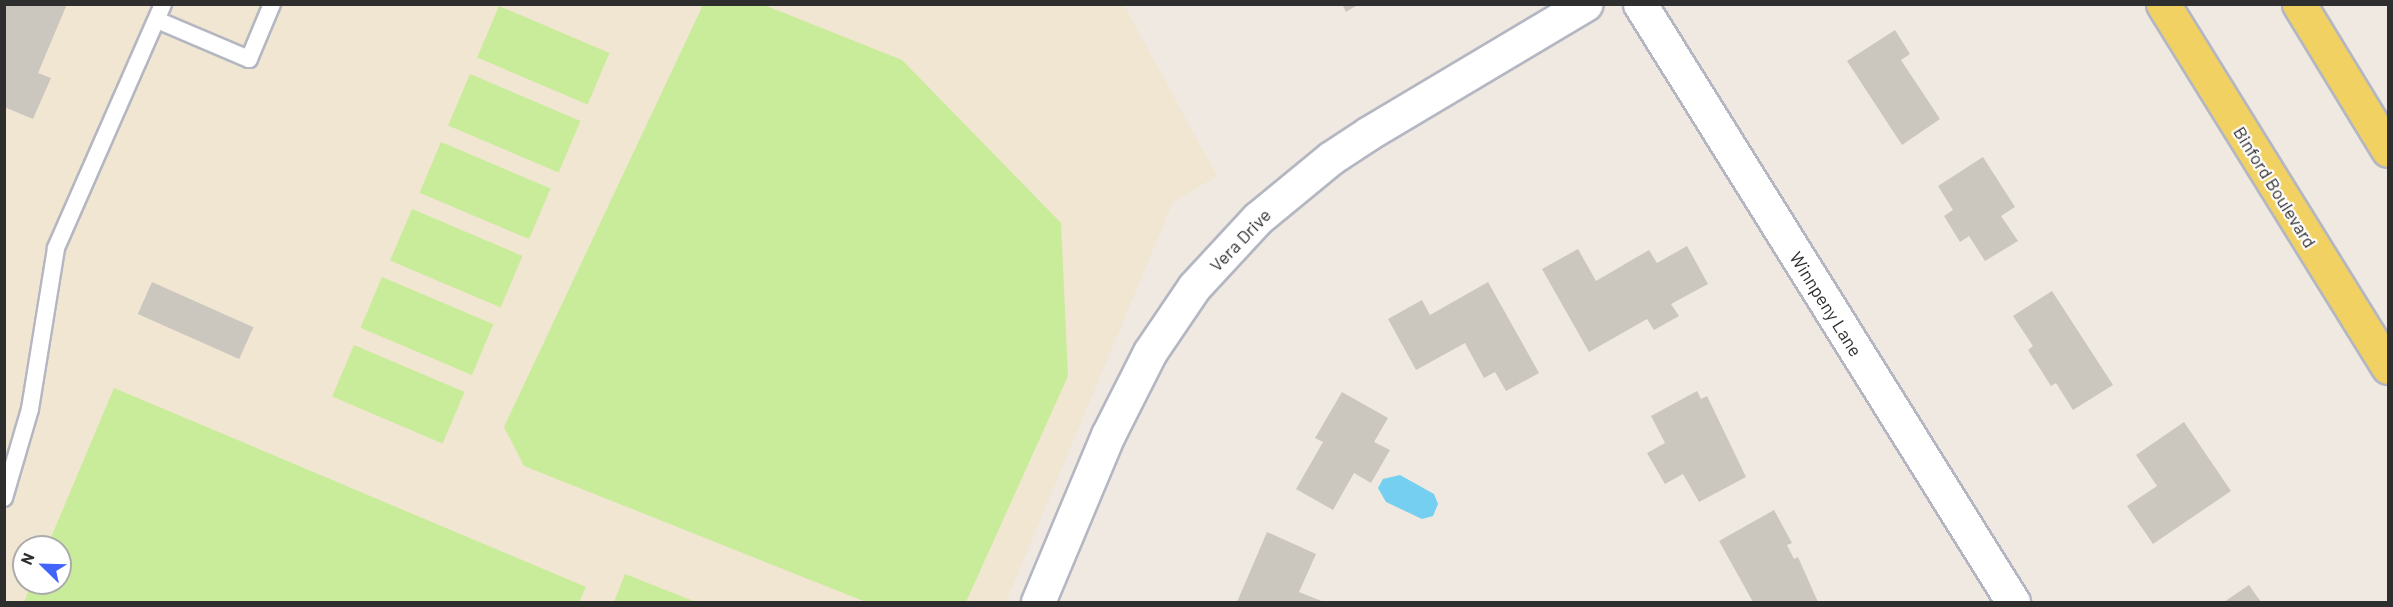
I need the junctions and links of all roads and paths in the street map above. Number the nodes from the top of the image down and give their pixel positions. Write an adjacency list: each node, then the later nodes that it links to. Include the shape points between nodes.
1 (272, 4): 6 (lane, via 249,58)
2 (1585, 4): 11 (street, Vera Drive, via 1330,158 1258,218 1194,287 1150,351 1108,435)
3 (1640, 4): 12 (street, Winnpeny Lane)
4 (2163, 4): 8 (main road, Binford Boulevard)
5 (2299, 4): 7 (main road)
6 (160, 12): 9 (lane, via 56,248 30,409)
7 (2388, 150)
8 (2388, 367)
9 (11, 455): 10 (lane)
10 (4, 498)
11 (1038, 603)
12 (2013, 603)

